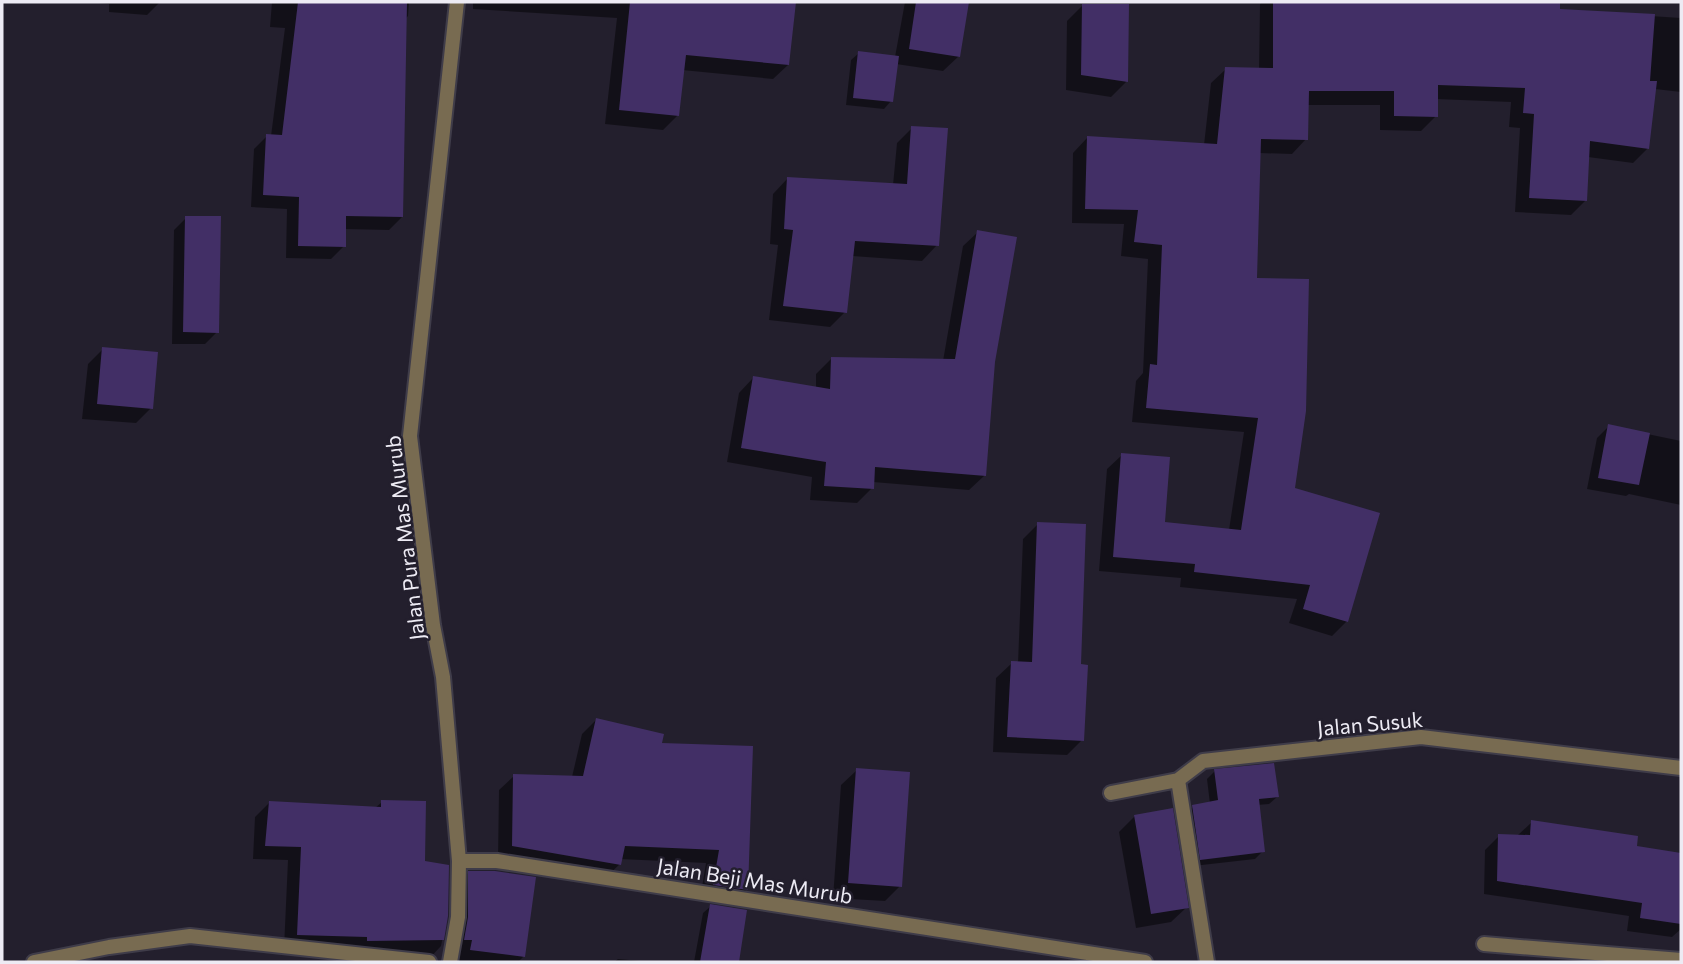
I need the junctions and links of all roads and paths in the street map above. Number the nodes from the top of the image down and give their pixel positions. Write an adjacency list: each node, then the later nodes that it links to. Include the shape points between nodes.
1 (457, 2): 5 (street, Jalan Pura Mas Murub, via 410,436 443,677)
2 (1681, 768): 3 (street, Jalan Susuk, via 1422,737 1203,761)
3 (1178, 780): 4 (street, Jalan Susuk); 12 (street)
4 (1111, 793)
5 (460, 861): 10 (street, via 458,917); 11 (street, Jalan Beji Mas Murub, via 497,861)
6 (1484, 944): 7 (street)
7 (1681, 960)
8 (34, 962): 9 (street, via 190,936)
9 (429, 962)
10 (450, 962)
11 (1145, 962)
12 (1207, 962)

